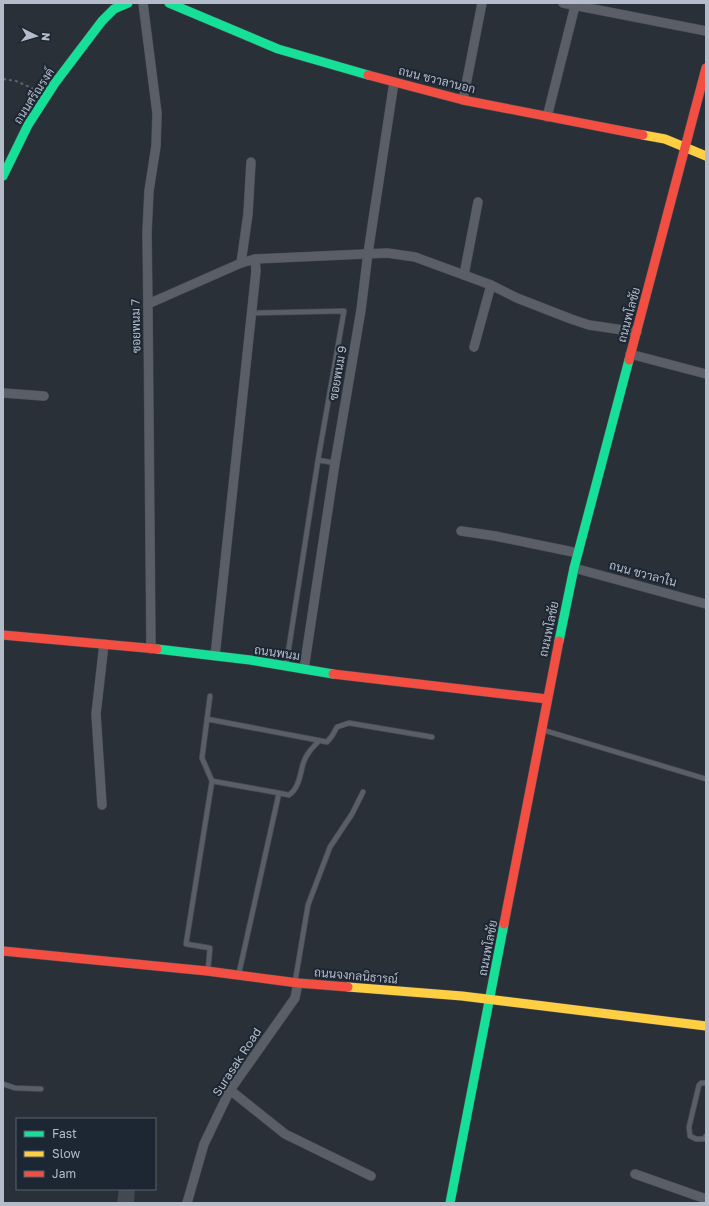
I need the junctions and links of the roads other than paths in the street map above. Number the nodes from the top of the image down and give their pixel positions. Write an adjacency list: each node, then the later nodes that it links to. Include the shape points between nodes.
1 (128, 3): 15 (street, ถนนศรีณรงค์, via 108,14 46,95 15,148)
2 (143, 3): 22 (street, ซอยพนม 7, via 157,113 147,232)
3 (169, 3): 9 (street, ถนน ชวาลานอก, via 278,49)
4 (482, 3): 10 (street)
5 (562, 3): 6 (street)
6 (575, 6): 7 (street); 11 (street)
7 (706, 31)
8 (706, 68): 12 (street, ถนนพโลชัย)
9 (394, 82): 10 (street, ถนน ชวาลานอก); 17 (street, ซอยพนม 9)
10 (463, 100): 11 (street, ถนน ชวาลานอก)
11 (547, 117): 12 (street, ถนน ชวาลานอก, via 665,139)
12 (685, 147): 13 (street, ถนน ชวาลานอก); 24 (street, ถนนพโลชัย)
13 (706, 156)
14 (250, 162): 19 (street, via 248,214)
15 (3, 176)
16 (478, 202): 20 (street)
17 (368, 253): 18 (street); 20 (street, via 415,257); 31 (street, ซอยพนม 9)
18 (255, 259): 19 (street); 23 (street)
19 (241, 263): 22 (street)
20 (464, 275): 21 (street)
21 (491, 286): 24 (street, via 589,325); 25 (street)
22 (148, 304): 38 (street, ซอยพนม 7)
23 (251, 313): 30 (lane, via 344,311); 39 (street)
24 (637, 332): 26 (street, ถนนพโลชัย)
25 (474, 347)
26 (630, 354): 27 (street); 33 (street, ถนนพโลชัย)
27 (706, 374)
28 (3, 393): 29 (street)
29 (44, 396)
30 (318, 460): 31 (lane); 40 (lane)
31 (335, 463): 41 (street, ซอยพนม 9)
32 (461, 531): 33 (street)
33 (578, 553): 34 (street, ถนนพโลชัย)
34 (574, 568): 35 (street, ถนน ชวาลาใน); 43 (street, ถนนพโลชัย)
35 (706, 604)
36 (3, 635): 37 (street, ถนนพนม)
37 (104, 644): 38 (street, ถนนพนม); 52 (street, via 96,714)
38 (151, 649): 39 (street, ถนนพนม)
39 (215, 656): 40 (street, ถนนพนม)
40 (286, 666): 41 (street, ถนนพนม)
41 (304, 669): 43 (street, ถนนพนม)
42 (210, 696): 44 (lane)
43 (547, 699): 45 (street, ถนนพโลชัย)
44 (207, 719): 47 (lane); 49 (lane, via 202,758)
45 (541, 729): 48 (lane); 57 (street, ถนนพโลชัย)
46 (432, 736): 47 (lane, via 349,723 337,727 327,742)
47 (319, 741): 51 (lane, via 303,763 294,791 289,795)
48 (706, 778)
49 (212, 781): 51 (lane); 54 (lane, via 186,944 210,948)
50 (362, 792): 56 (lane, via 352,814 330,847 308,905)
51 (279, 793): 55 (lane)
52 (102, 805)
53 (3, 951): 54 (street, ถนนจงกลนิธารณ์)
54 (208, 972): 55 (street, ถนนจงกลนิธารณ์)
55 (239, 975): 56 (street, ถนนจงกลนิธารณ์)
56 (297, 983): 57 (street, ถนนจงกลนิธารณ์, via 462,996); 62 (street, Surasak Road, via 295,998)
57 (490, 1001): 58 (street, ถนนจงกลนิธารณ์); 68 (street, ถนนพโลชัย)
58 (706, 1026)
59 (706, 1083): 63 (lane, via 699,1085 689,1132 690,1136 696,1139 704,1139)
60 (3, 1084): 61 (lane, via 15,1088)
61 (41, 1090)
62 (230, 1090): 65 (street, via 284,1134); 67 (street, Surasak Road, via 204,1144)
63 (706, 1136)
64 (634, 1174): 66 (street)
65 (371, 1176)
66 (706, 1199)
67 (187, 1203)
68 (450, 1203)

